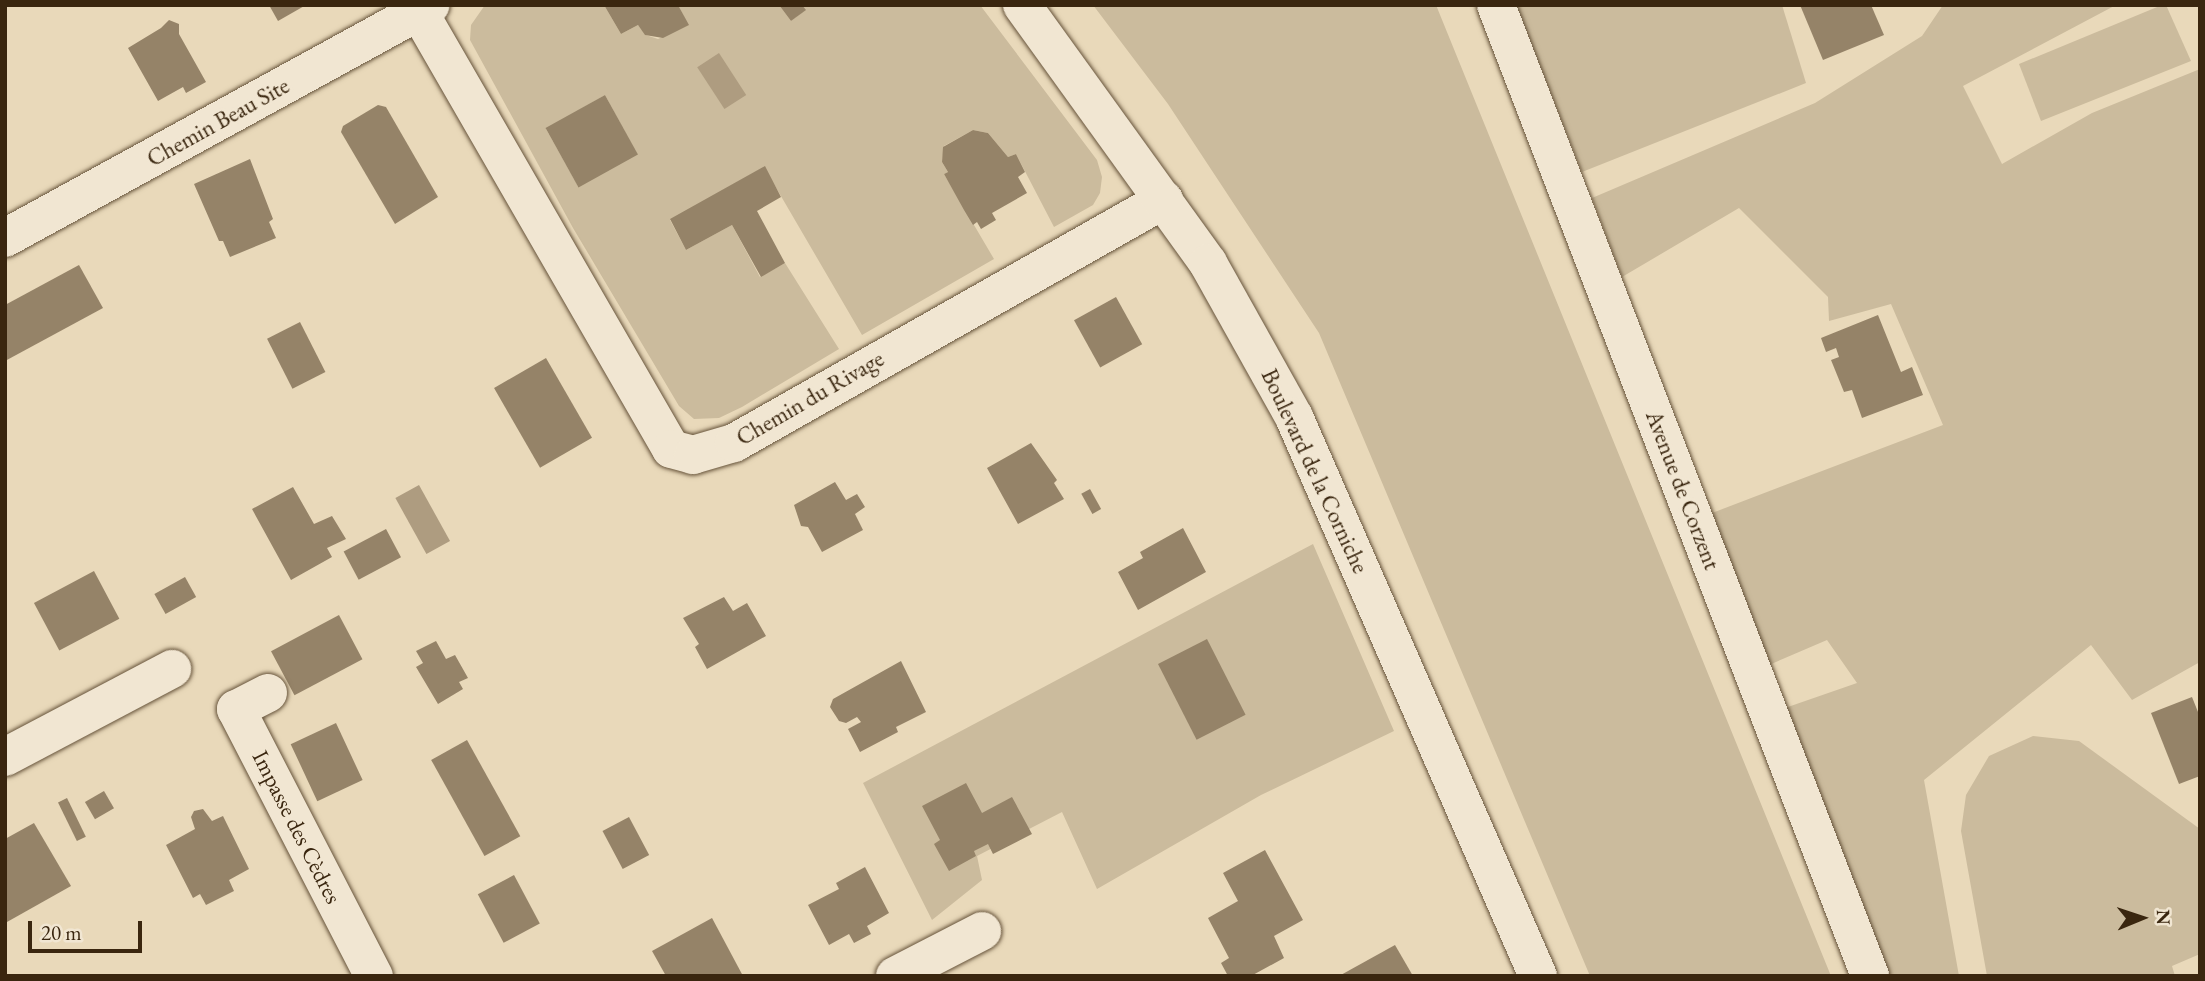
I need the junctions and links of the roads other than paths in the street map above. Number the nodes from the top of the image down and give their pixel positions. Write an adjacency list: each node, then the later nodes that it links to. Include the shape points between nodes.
1 (1022, 5): 4 (street, Boulevard de la Corniche)
2 (1496, 5): 13 (street, Avenue de Corzent)
3 (425, 9): 4 (street, Chemin du Rivage, via 671,449 693,455 734,443); 5 (street, Chemin Beau Site)
4 (1164, 200): 12 (street, Boulevard de la Corniche, via 1208,263 1294,417)
5 (5, 238)
6 (172, 669): 8 (street)
7 (268, 693): 10 (street, Impasse des Cèdres, via 236,709)
8 (5, 757)
9 (982, 931): 11 (street)
10 (374, 976)
11 (895, 976)
12 (1538, 976)
13 (1870, 976)

